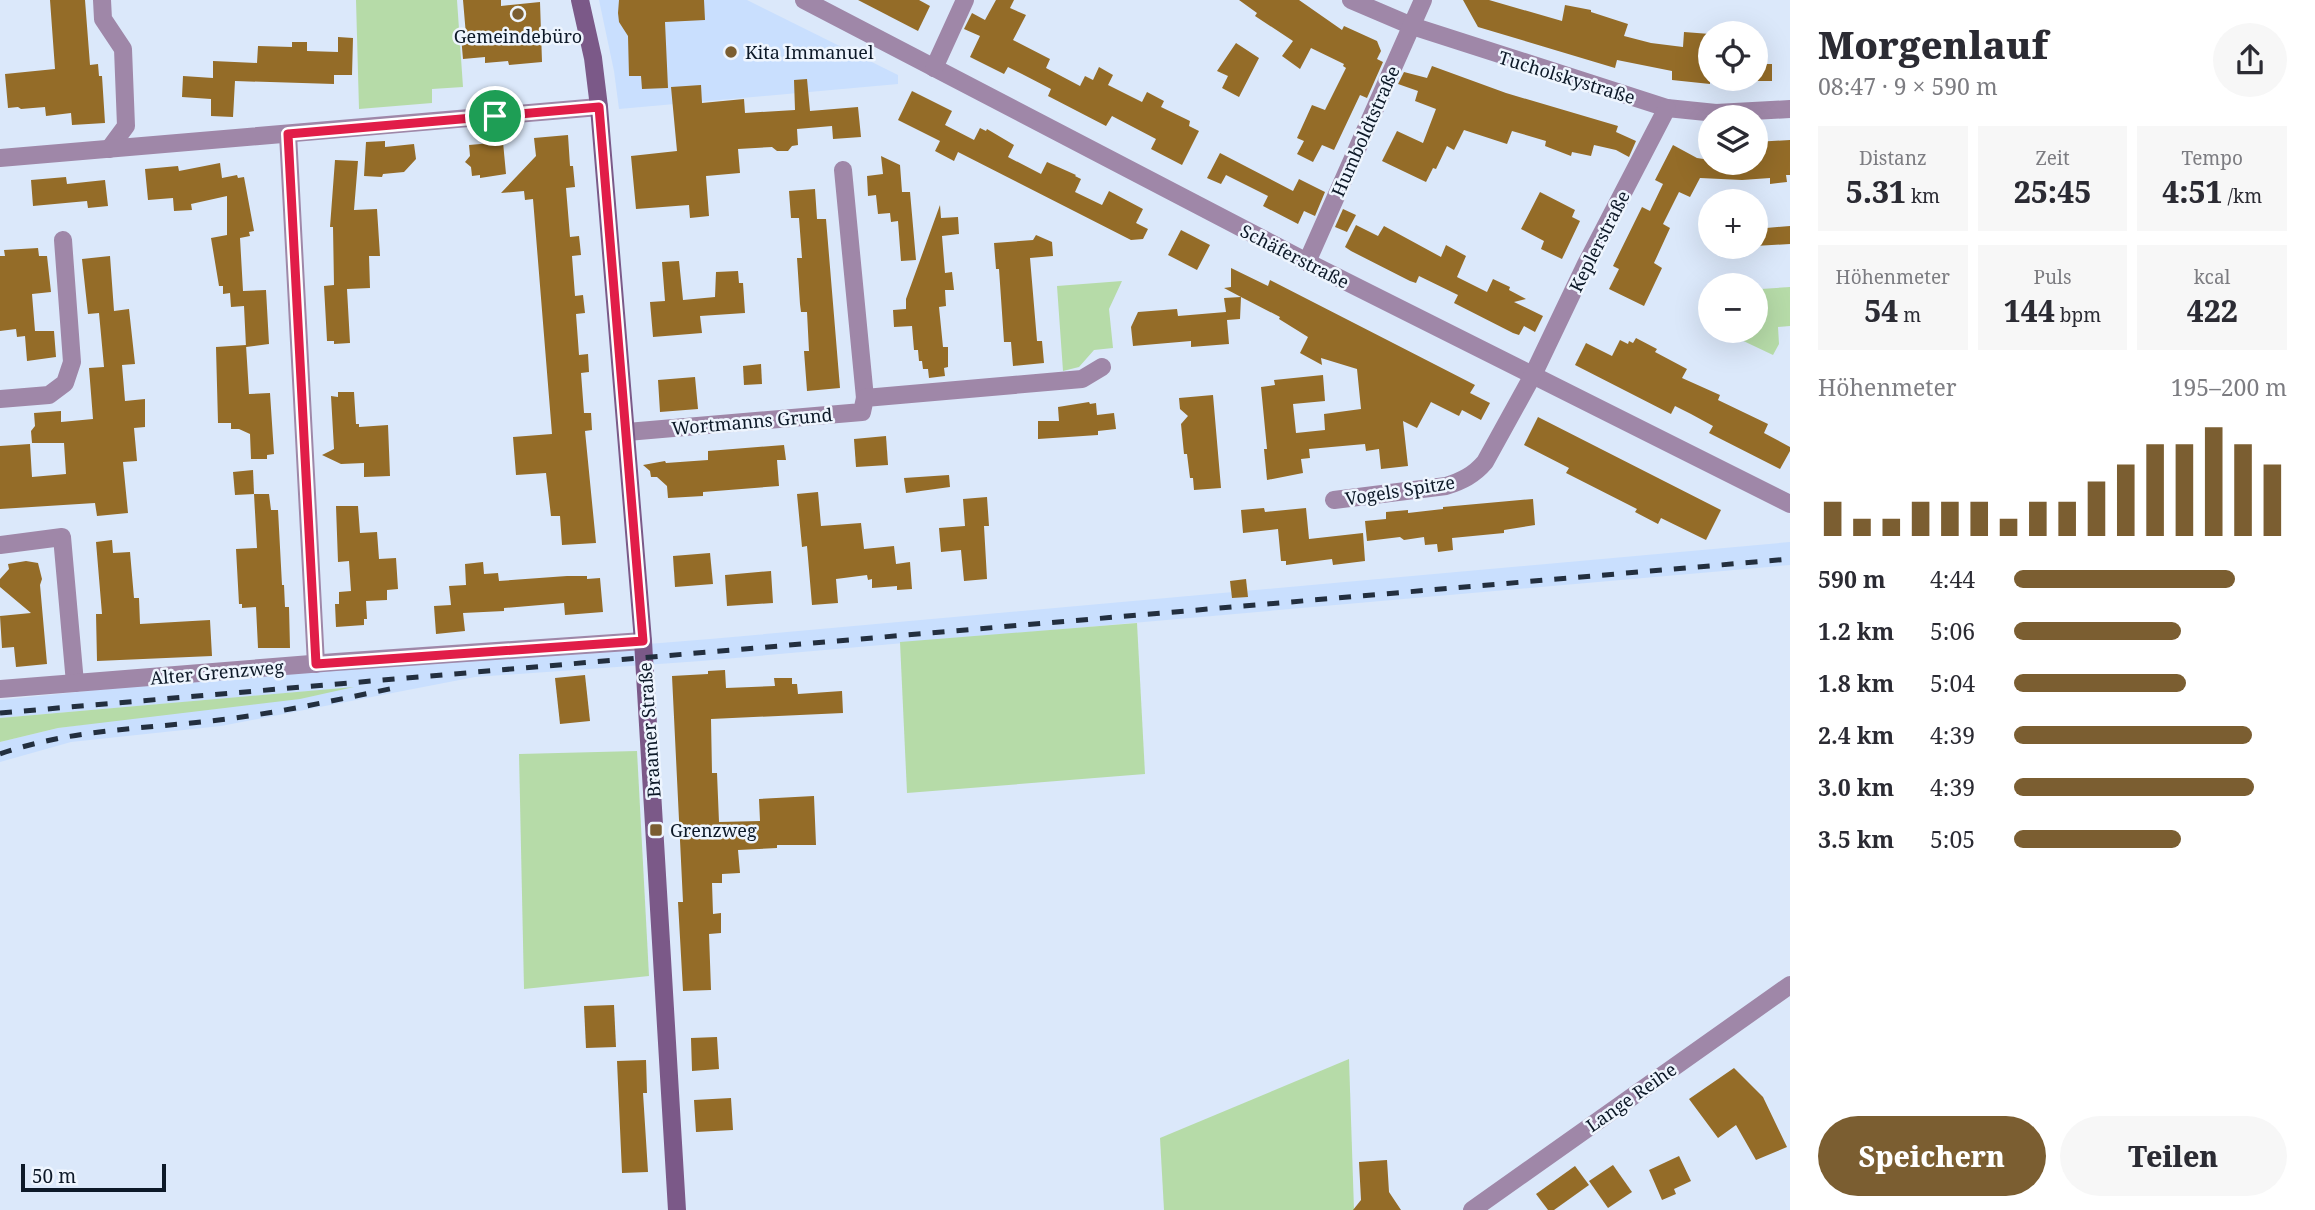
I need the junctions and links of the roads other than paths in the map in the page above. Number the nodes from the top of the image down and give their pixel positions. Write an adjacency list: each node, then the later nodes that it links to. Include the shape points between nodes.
1 (102, 0): 13 (street, via 103,19 123,49 126,126)
2 (580, 0): 9 (street, Braamer Straße)
3 (804, 0): 8 (street, Schäferstraße)
4 (965, 0): 8 (street)
5 (1351, 0): 7 (street, Tucholskystraße)
6 (1423, 0): 7 (street, Humboldtstraße)
7 (1412, 26): 10 (street, Tucholskystraße); 17 (street, Humboldtstraße)
8 (934, 68): 17 (street, Schäferstraße)
9 (599, 107): 12 (street); 22 (street, Braamer Straße)
10 (1667, 108): 11 (street, Tucholskystraße, via 1716,113); 19 (street, Keplerstraße)
11 (1790, 109)
12 (288, 134): 13 (street); 27 (street)
13 (108, 149): 14 (street)
14 (0, 158)
15 (842, 170): 20 (street)
16 (63, 240): 21 (street, via 72,362 65,383 49,395)
17 (1307, 262): 19 (street, Schäferstraße)
18 (1102, 368): 20 (street, via 1082,379)
19 (1533, 375): 23 (street, Vogels Spitze, via 1475,473 1446,486); 24 (street, Schäferstraße)
20 (865, 397): 22 (street, Wortmanns Grund, via 862,412)
21 (0, 399)
22 (627, 432): 26 (street, Braamer Straße)
23 (1334, 500)
24 (1790, 504)
25 (0, 545): 28 (street, via 62,537)
26 (643, 641): 27 (street, Alter Grenzweg); 31 (street, Braamer Straße)
27 (316, 664): 28 (street, Alter Grenzweg)
28 (75, 683): 29 (street, Alter Grenzweg)
29 (0, 689)
30 (1790, 985): 32 (street, Lange Reihe)
31 (677, 1210)
32 (1472, 1210)

